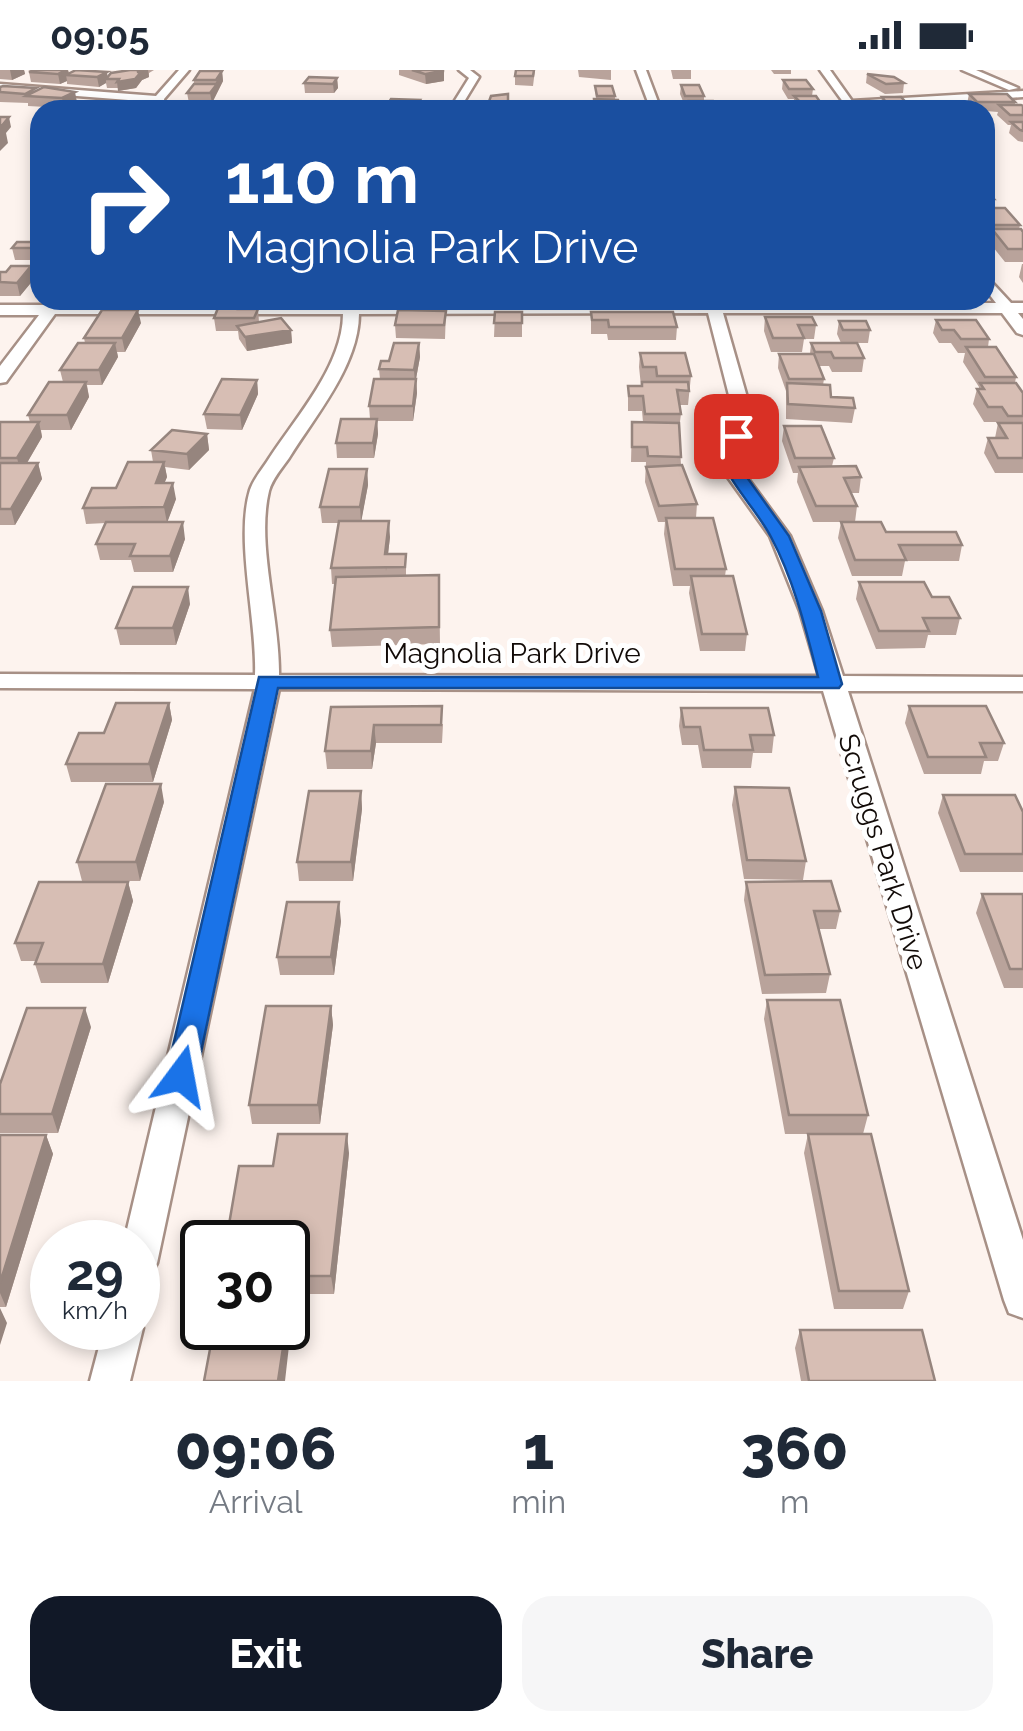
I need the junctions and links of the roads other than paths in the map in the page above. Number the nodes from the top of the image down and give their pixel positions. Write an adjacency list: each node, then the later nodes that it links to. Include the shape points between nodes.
1 (184, 70): 9 (street)
2 (464, 70): 10 (street, via 474,77)
3 (641, 70): 11 (street)
4 (825, 70): 12 (street)
5 (968, 70): 7 (street)
6 (0, 86): 8 (street)
7 (1023, 92): 13 (street)
8 (118, 100)
9 (163, 100)
10 (460, 100)
11 (652, 100)
12 (846, 100)
13 (931, 100)
14 (995, 289): 16 (street)
15 (30, 307): 17 (street)
16 (1015, 308): 21 (street)
17 (0, 310)
18 (50, 310): 22 (street)
19 (351, 310): 24 (street, via 334,370 260,488 256,533)
20 (715, 310): 25 (street, Scruggs Park Drive, via 743,415 730,458 780,536)
21 (1023, 330)
22 (0, 378)
23 (0, 682): 24 (street, Magnolia Park Drive)
24 (267, 682): 25 (street, Magnolia Park Drive); 27 (street)
25 (831, 684): 26 (street, Magnolia Park Drive); 28 (street, Scruggs Park Drive)
26 (1023, 684)
27 (148, 1220)
28 (1023, 1300)
29 (117, 1350): 30 (street)
30 (110, 1381)

